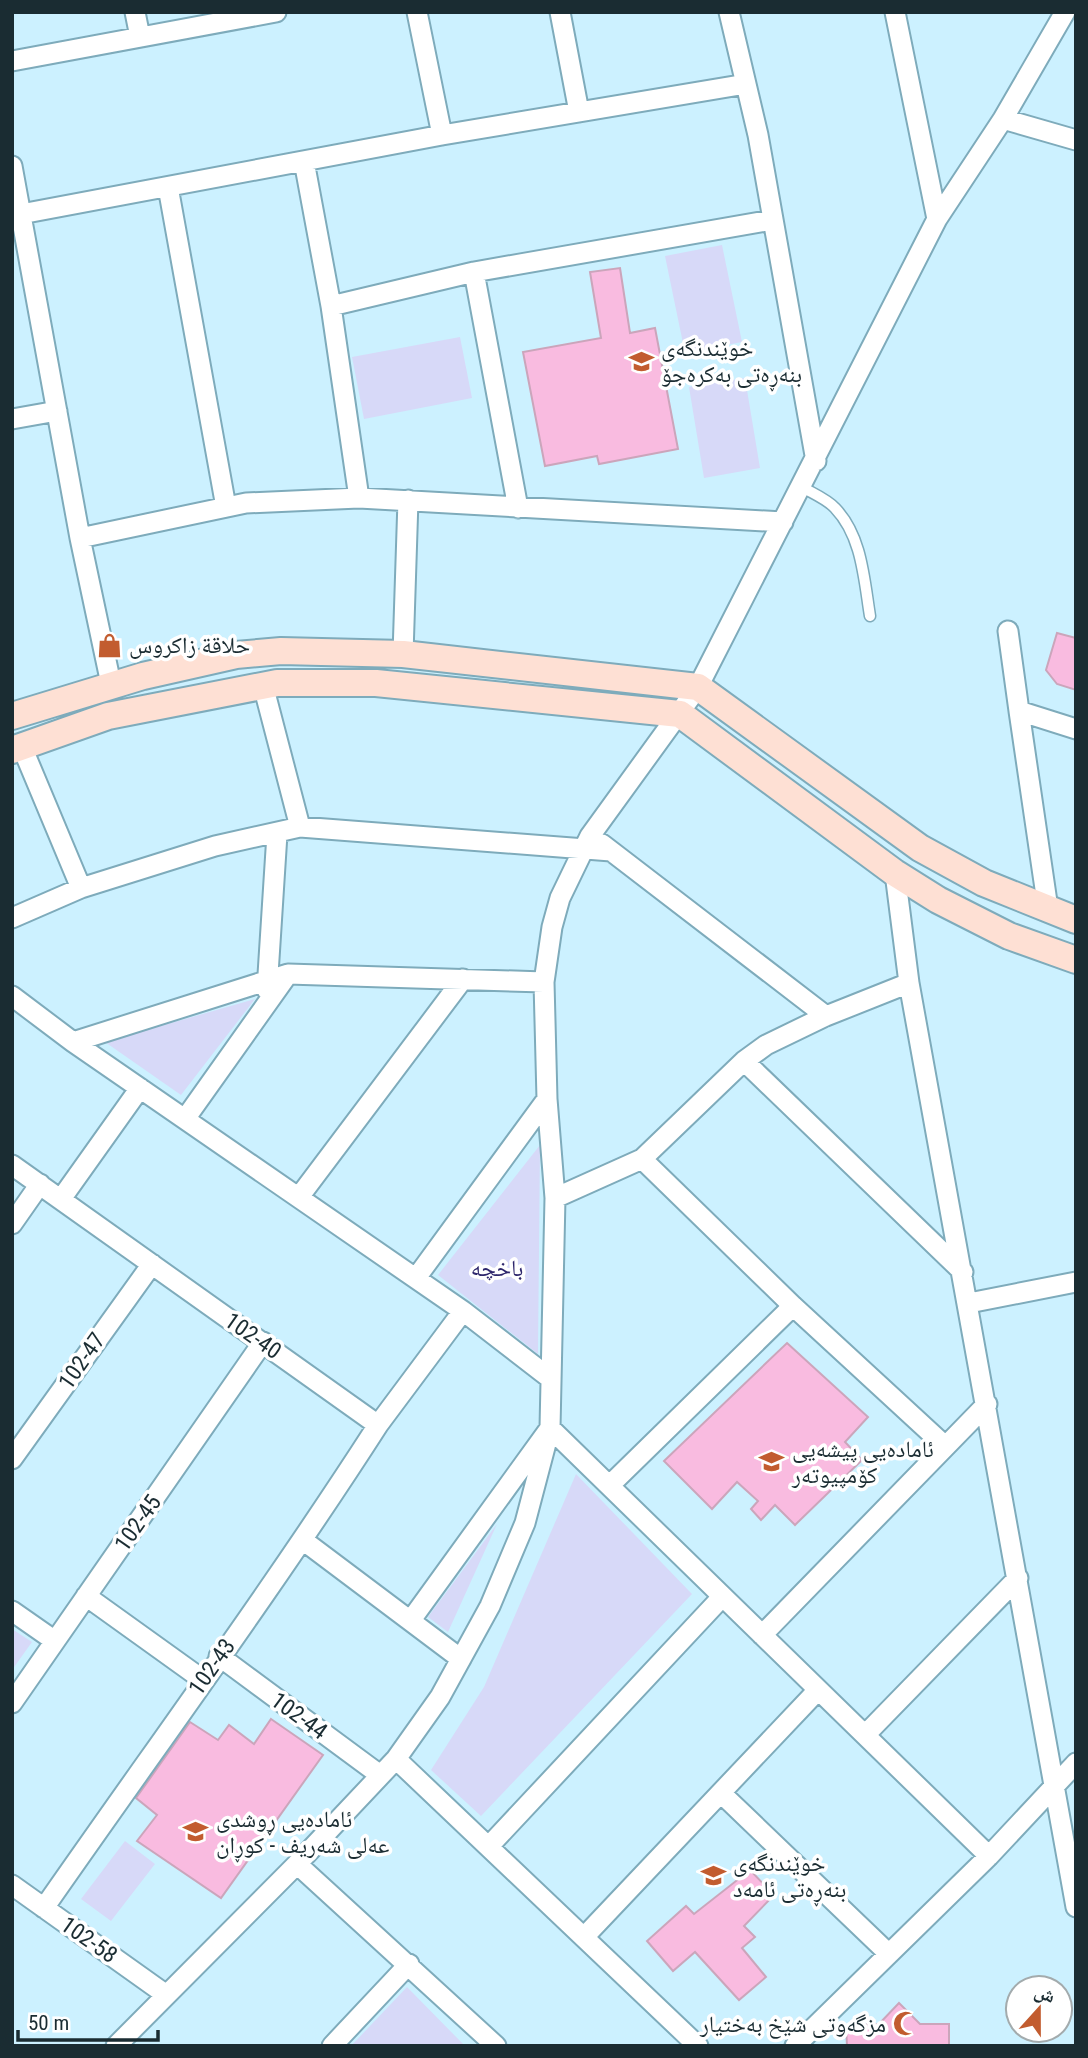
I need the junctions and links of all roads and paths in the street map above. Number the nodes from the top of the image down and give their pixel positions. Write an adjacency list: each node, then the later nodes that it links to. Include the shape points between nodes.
1 (135, 12): 8 (street)
2 (273, 12): 8 (street)
3 (417, 12): 13 (street)
4 (560, 12): 11 (street)
5 (729, 12): 10 (street)
6 (895, 12): 19 (street)
7 (1059, 16): 12 (street)
8 (140, 37): 9 (street)
9 (12, 61)
10 (746, 84): 11 (street); 20 (street)
11 (579, 112): 13 (street)
12 (1003, 119): 14 (street); 19 (street)
13 (442, 135): 15 (street)
14 (1076, 140)
15 (304, 161): 17 (street); 23 (street)
16 (12, 166): 18 (street)
17 (168, 187): 18 (street); 30 (street)
18 (21, 214): 22 (street)
19 (937, 219): 26 (street)
20 (772, 220): 21 (street); 26 (street)
21 (474, 272): 23 (street); 31 (street)
22 (22, 274): 24 (street)
23 (331, 306): 28 (street)
24 (57, 411): 25 (street); 33 (street)
25 (12, 419)
26 (816, 461): 27 (street)
27 (802, 487): 32 (street); 34 (lane, via 834,507 850,532 861,556)
28 (359, 498): 29 (street); 30 (street)
29 (408, 500): 31 (street); 36 (street)
30 (226, 507): 33 (street)
31 (518, 508): 32 (street)
32 (783, 522): 39 (street)
33 (80, 538): 37 (street)
34 (870, 616)
35 (1008, 631): 40 (street)
36 (402, 654): 37 (main road, via 260,652); 39 (main road)
37 (111, 684): 42 (main road)
38 (263, 685): 41 (main road, via 376,683); 44 (main road, via 108,716); 45 (street)
39 (698, 687): 41 (street); 50 (main road, via 920,848 984,883)
40 (1019, 711): 43 (street); 50 (street)
41 (680, 714): 47 (street); 48 (main road)
42 (12, 716)
43 (1076, 729)
44 (17, 749): 49 (street)
45 (300, 827): 46 (street); 47 (street)
46 (277, 834): 49 (street, via 215,846); 56 (street)
47 (587, 842): 57 (street, via 557,908); 61 (street, via 611,851)
48 (895, 873): 53 (main road, via 970,918); 58 (street)
49 (81, 888): 51 (street)
50 (1048, 909): 52 (main road)
51 (12, 918)
52 (1076, 920)
53 (1076, 960)
54 (288, 974): 55 (street); 56 (street); 60 (street)
55 (463, 979): 57 (street); 70 (street)
56 (268, 980): 60 (street); 62 (street)
57 (544, 982): 65 (street)
58 (909, 983): 61 (street); 75 (street)
59 (12, 996): 62 (street)
60 (266, 1004): 66 (street)
61 (826, 1016): 63 (street)
62 (73, 1042): 64 (street)
63 (744, 1061): 67 (street); 75 (street)
64 (140, 1088): 66 (street); 72 (street)
65 (547, 1099): 71 (street); 76 (street)
66 (185, 1119): 70 (street)
67 (642, 1159): 71 (street); 79 (street)
68 (12, 1165): 69 (street, 102-40)
69 (40, 1184): 72 (street, 102-40); 73 (street)
70 (299, 1197): 76 (street)
71 (555, 1198): 82 (street)
72 (61, 1199): 74 (street, 102-40)
73 (12, 1224)
74 (152, 1264): 81 (street, 102-40); 87 (street, 102-47)
75 (963, 1272): 78 (street)
76 (416, 1278): 80 (street)
77 (1076, 1282): 78 (street)
78 (969, 1303): 83 (street)
79 (793, 1306): 86 (street); 88 (street)
80 (463, 1311): 82 (street); 84 (street)
81 (263, 1342): 84 (street, 102-40); 91 (street, 102-45)
82 (551, 1378): 85 (street)
83 (987, 1404): 86 (street); 90 (street)
84 (378, 1425): 89 (street, 102-43)
85 (550, 1428): 88 (street); 94 (street); 98 (street, via 525,1523 490,1606)
86 (945, 1446): 95 (street)
87 (12, 1459)
88 (610, 1485): 92 (street)
89 (304, 1541): 94 (street); 97 (street, 102-43)
90 (1018, 1578): 102 (street); 106 (street)
91 (86, 1597): 96 (street, 102-45); 99 (street)
92 (722, 1597): 95 (street); 108 (street)
93 (12, 1611): 96 (street)
94 (411, 1620): 98 (street)
95 (762, 1635): 100 (street)
96 (55, 1642): 101 (street, 102-45)
97 (219, 1656): 99 (street, 102-43); 105 (street, 102-44)
98 (461, 1659): 103 (street)
99 (202, 1679): 113 (street, 102-43)
100 (818, 1690): 102 (street); 107 (street)
101 (12, 1703)
102 (865, 1735): 109 (street)
103 (396, 1759): 105 (street); 108 (street)
104 (1076, 1763): 106 (street)
105 (380, 1775): 110 (street)
106 (1055, 1787): 109 (street); 112 (street)
107 (722, 1794): 114 (street); 115 (street)
108 (489, 1845): 114 (street)
109 (989, 1856): 115 (street)
110 (297, 1864): 116 (street); 117 (street)
111 (12, 1885): 113 (street, 102-58)
112 (1076, 1907)
113 (44, 1908): 117 (street, 102-58)
114 (585, 1936): 118 (street)
115 (889, 1954): 122 (street)
116 (409, 1964): 120 (street); 121 (street)
117 (165, 1994): 119 (street)
118 (693, 2044)
119 (116, 2046)
120 (332, 2046)
121 (496, 2046)
122 (795, 2046)

